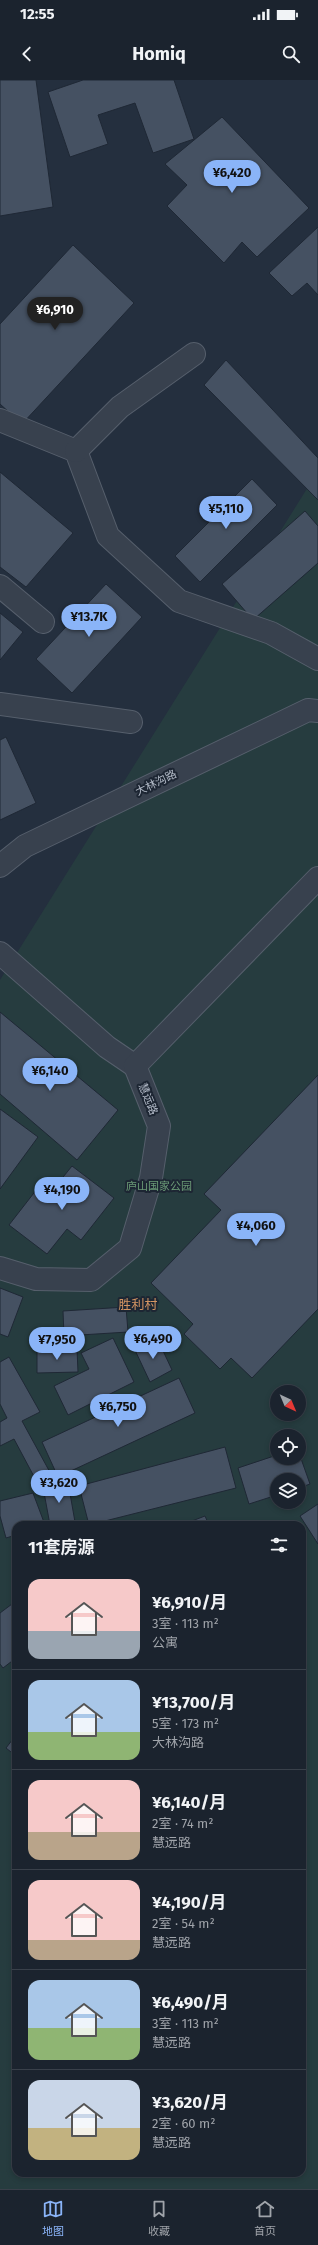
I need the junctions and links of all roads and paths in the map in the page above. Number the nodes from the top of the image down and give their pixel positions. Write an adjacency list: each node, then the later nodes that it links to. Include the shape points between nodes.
1 (194, 354): 3 (street, via 120,407)
2 (0, 420): 3 (street)
3 (76, 451): 6 (street, via 108,536 179,601 271,633)
4 (0, 586): 5 (street)
5 (43, 622)
6 (318, 659)
7 (0, 704): 9 (street)
8 (318, 711): 10 (street, 大林沟路, via 308,710 25,846)
9 (131, 722)
10 (0, 866)
11 (318, 878): 13 (street)
12 (0, 953): 13 (street, via 107,1047)
13 (135, 1066): 14 (street, 慧远路, via 159,1126 151,1178 130,1248 91,1280 36,1279)
14 (0, 1268)

